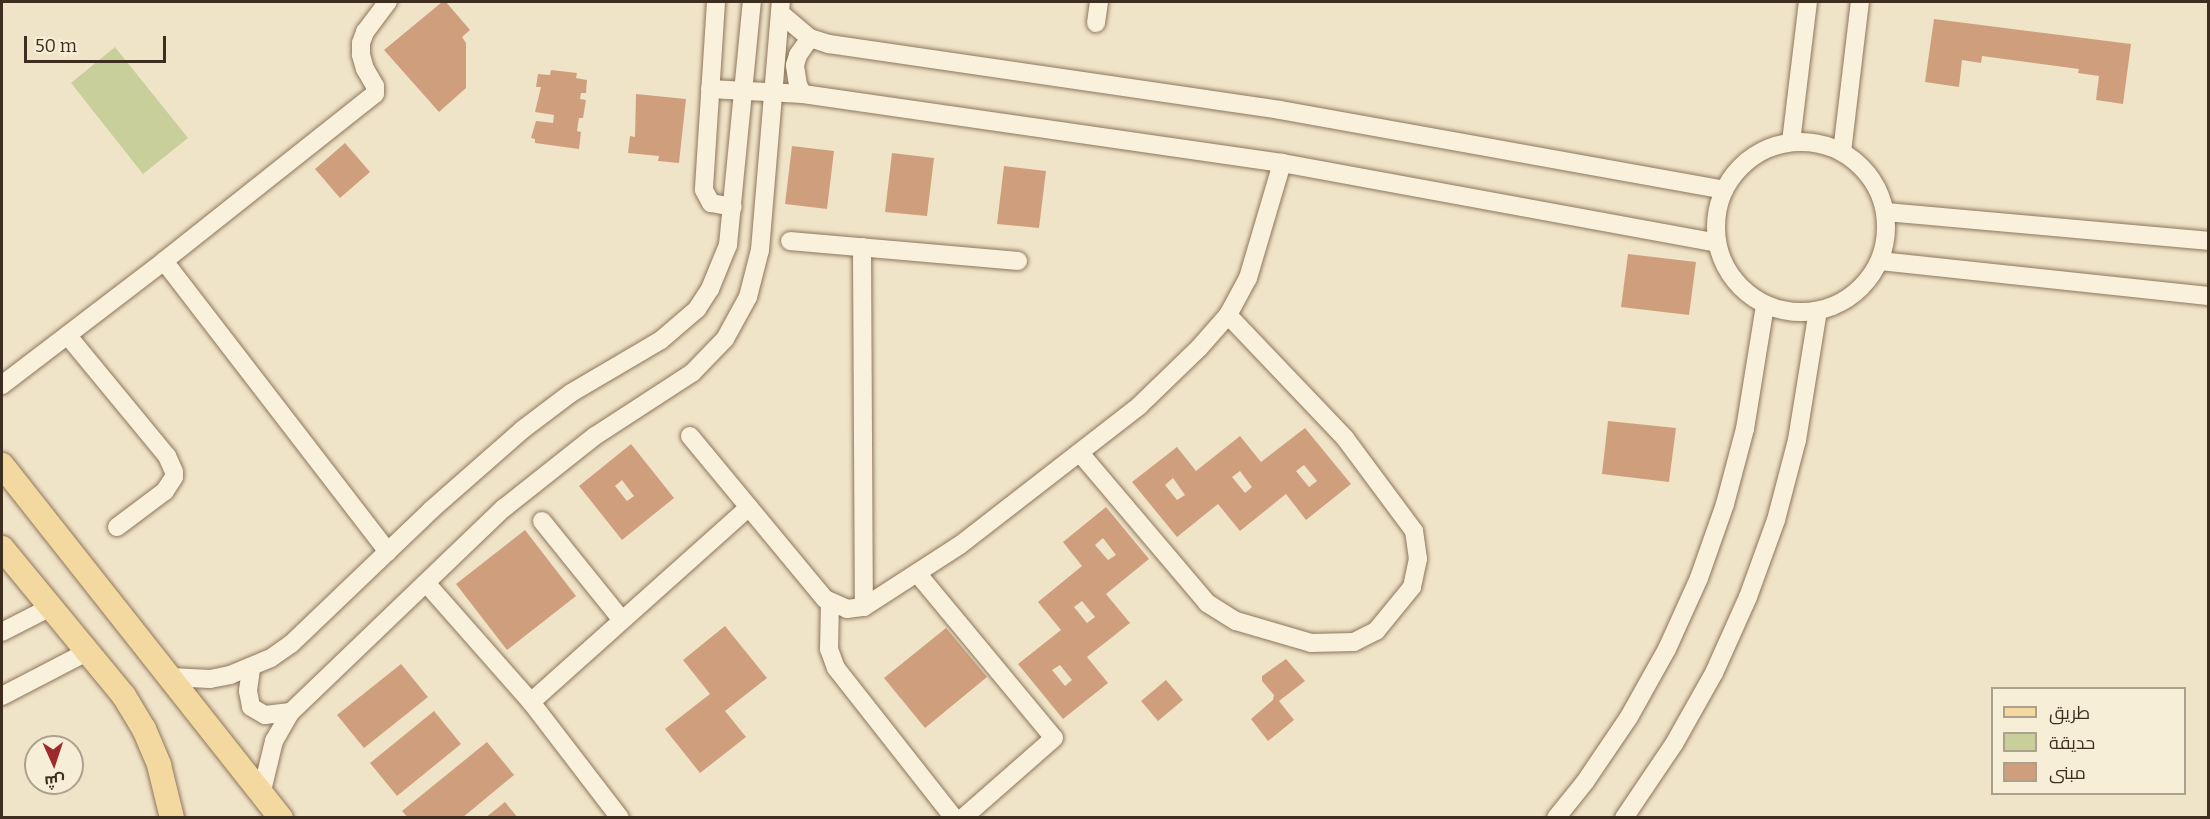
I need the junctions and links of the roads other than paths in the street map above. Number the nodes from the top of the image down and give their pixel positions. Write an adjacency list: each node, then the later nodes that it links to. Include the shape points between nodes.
1 (388, 2): 24 (street, via 361,43 361,56 375,94)
2 (716, 2): 10 (street)
3 (752, 2): 11 (street)
4 (1099, 2): 8 (street)
5 (1808, 2): 14 (street)
6 (1860, 2): 15 (street)
7 (781, 7): 9 (street); 12 (street)
8 (1096, 23)
9 (810, 38): 13 (street, via 795,65); 17 (street, via 829,44 1280,110)
10 (710, 89): 11 (street); 18 (street, via 704,194 711,203)
11 (744, 91): 12 (street); 18 (street)
12 (774, 93): 13 (street); 42 (street, via 756,274 725,339 692,373 549,471 504,508)
13 (803, 94): 16 (street)
14 (1791, 142): 15 (street, via 1809,142); 17 (street, via 1763,150 1740,168)
15 (1842, 152): 19 (street, via 1863,167 1878,188)
16 (1282, 163): 22 (street); 30 (street, via 1248,278)
17 (1725, 190): 22 (street, via 1716,217)
18 (733, 207): 40 (street, via 721,268 704,299 680,326 571,393 522,430)
19 (1886, 212): 21 (street); 26 (street, via 1887,237)
20 (790, 241): 23 (street)
21 (2208, 241)
22 (1717, 243): 28 (street, via 1726,269 1743,290)
23 (862, 247): 25 (street); 44 (street)
24 (164, 261): 31 (street); 40 (street)
25 (1018, 261)
26 (1880, 261): 27 (street); 29 (street, via 1865,284 1844,301)
27 (2208, 297)
28 (1765, 305): 29 (street, via 1791,312); 60 (street, via 1745,429 1725,504 1699,578 1667,649 1629,717)
29 (1818, 311): 61 (street, via 1797,440 1776,520 1748,597 1714,673 1674,744)
30 (1228, 315): 34 (street, via 1139,406); 34 (street, via 1345,438 1414,531 1418,559 1412,587 1376,631 1354,642 1311,643 1236,621 1207,603)
31 (68, 336): 32 (street); 38 (street, via 167,456 174,472 165,491)
32 (2, 386)
33 (690, 436): 36 (street)
34 (1080, 453): 41 (street)
35 (2, 465): 50 (main road)
36 (749, 507): 43 (street); 46 (street)
37 (542, 521): 46 (street)
38 (117, 526)
39 (2, 548): 45 (main road)
40 (388, 552): 49 (street, via 291,644)
41 (917, 573): 44 (street); 59 (street, via 1054,738)
42 (427, 584): 52 (street); 53 (street)
43 (830, 602): 44 (street, via 847,609); 58 (street, via 829,649 836,668)
44 (864, 607)
45 (49, 608): 47 (street); 48 (main road)
46 (622, 620): 52 (street)
47 (2, 632)
48 (87, 652): 51 (street); 55 (main road, via 124,696 144,729 159,765)
49 (252, 669): 50 (street, via 210,679); 53 (street, via 248,691 251,706 265,715)
50 (170, 677): 54 (main road)
51 (2, 696)
52 (531, 702): 57 (street)
53 (291, 712): 54 (street, via 274,741)
54 (261, 795): 56 (main road)
55 (172, 818)
56 (281, 818)
57 (620, 818)
58 (954, 818)
59 (963, 818)
60 (1556, 818)
61 (1624, 818)

